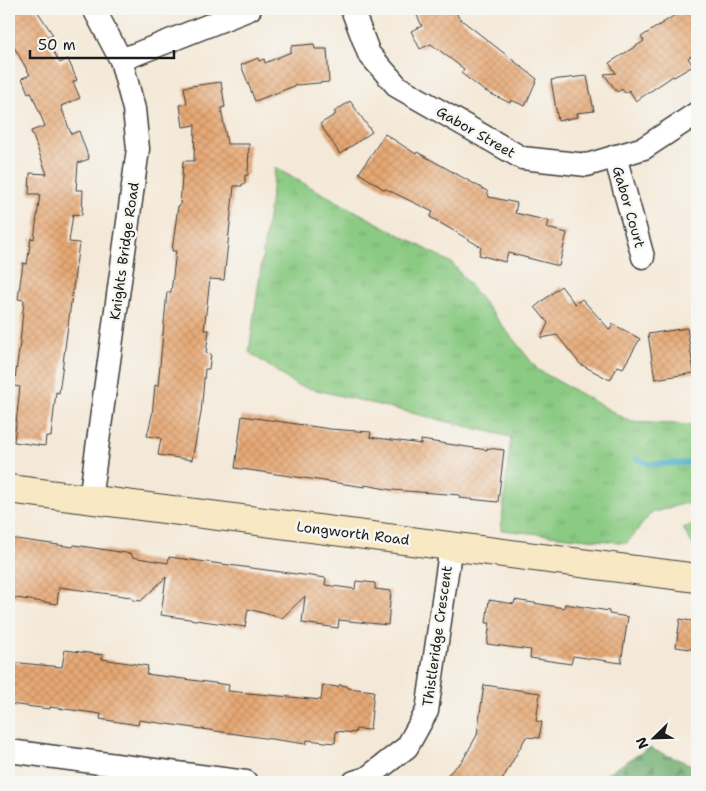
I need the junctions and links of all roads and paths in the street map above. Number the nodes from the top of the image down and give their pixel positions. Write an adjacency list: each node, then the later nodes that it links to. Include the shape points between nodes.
1 (94, 9): 4 (street, Knights Bridge Road)
2 (250, 9): 4 (street)
3 (352, 9): 6 (street, Gabor Street, via 369,54 398,87 522,158 587,165)
4 (121, 60): 9 (street, Knights Bridge Road, via 134,109 138,149)
5 (697, 113): 6 (street, Gabor Street, via 644,148)
6 (615, 156): 7 (street, Gabor Court)
7 (643, 257)
8 (9, 488): 9 (street, Longworth Road)
9 (90, 500): 10 (street, Longworth Road)
10 (451, 545): 11 (street, Longworth Road); 14 (street, Thistleridge Crescent, via 427,711 407,747 367,778)
11 (697, 578)
12 (9, 751): 13 (street)
13 (246, 782)
14 (354, 782)

